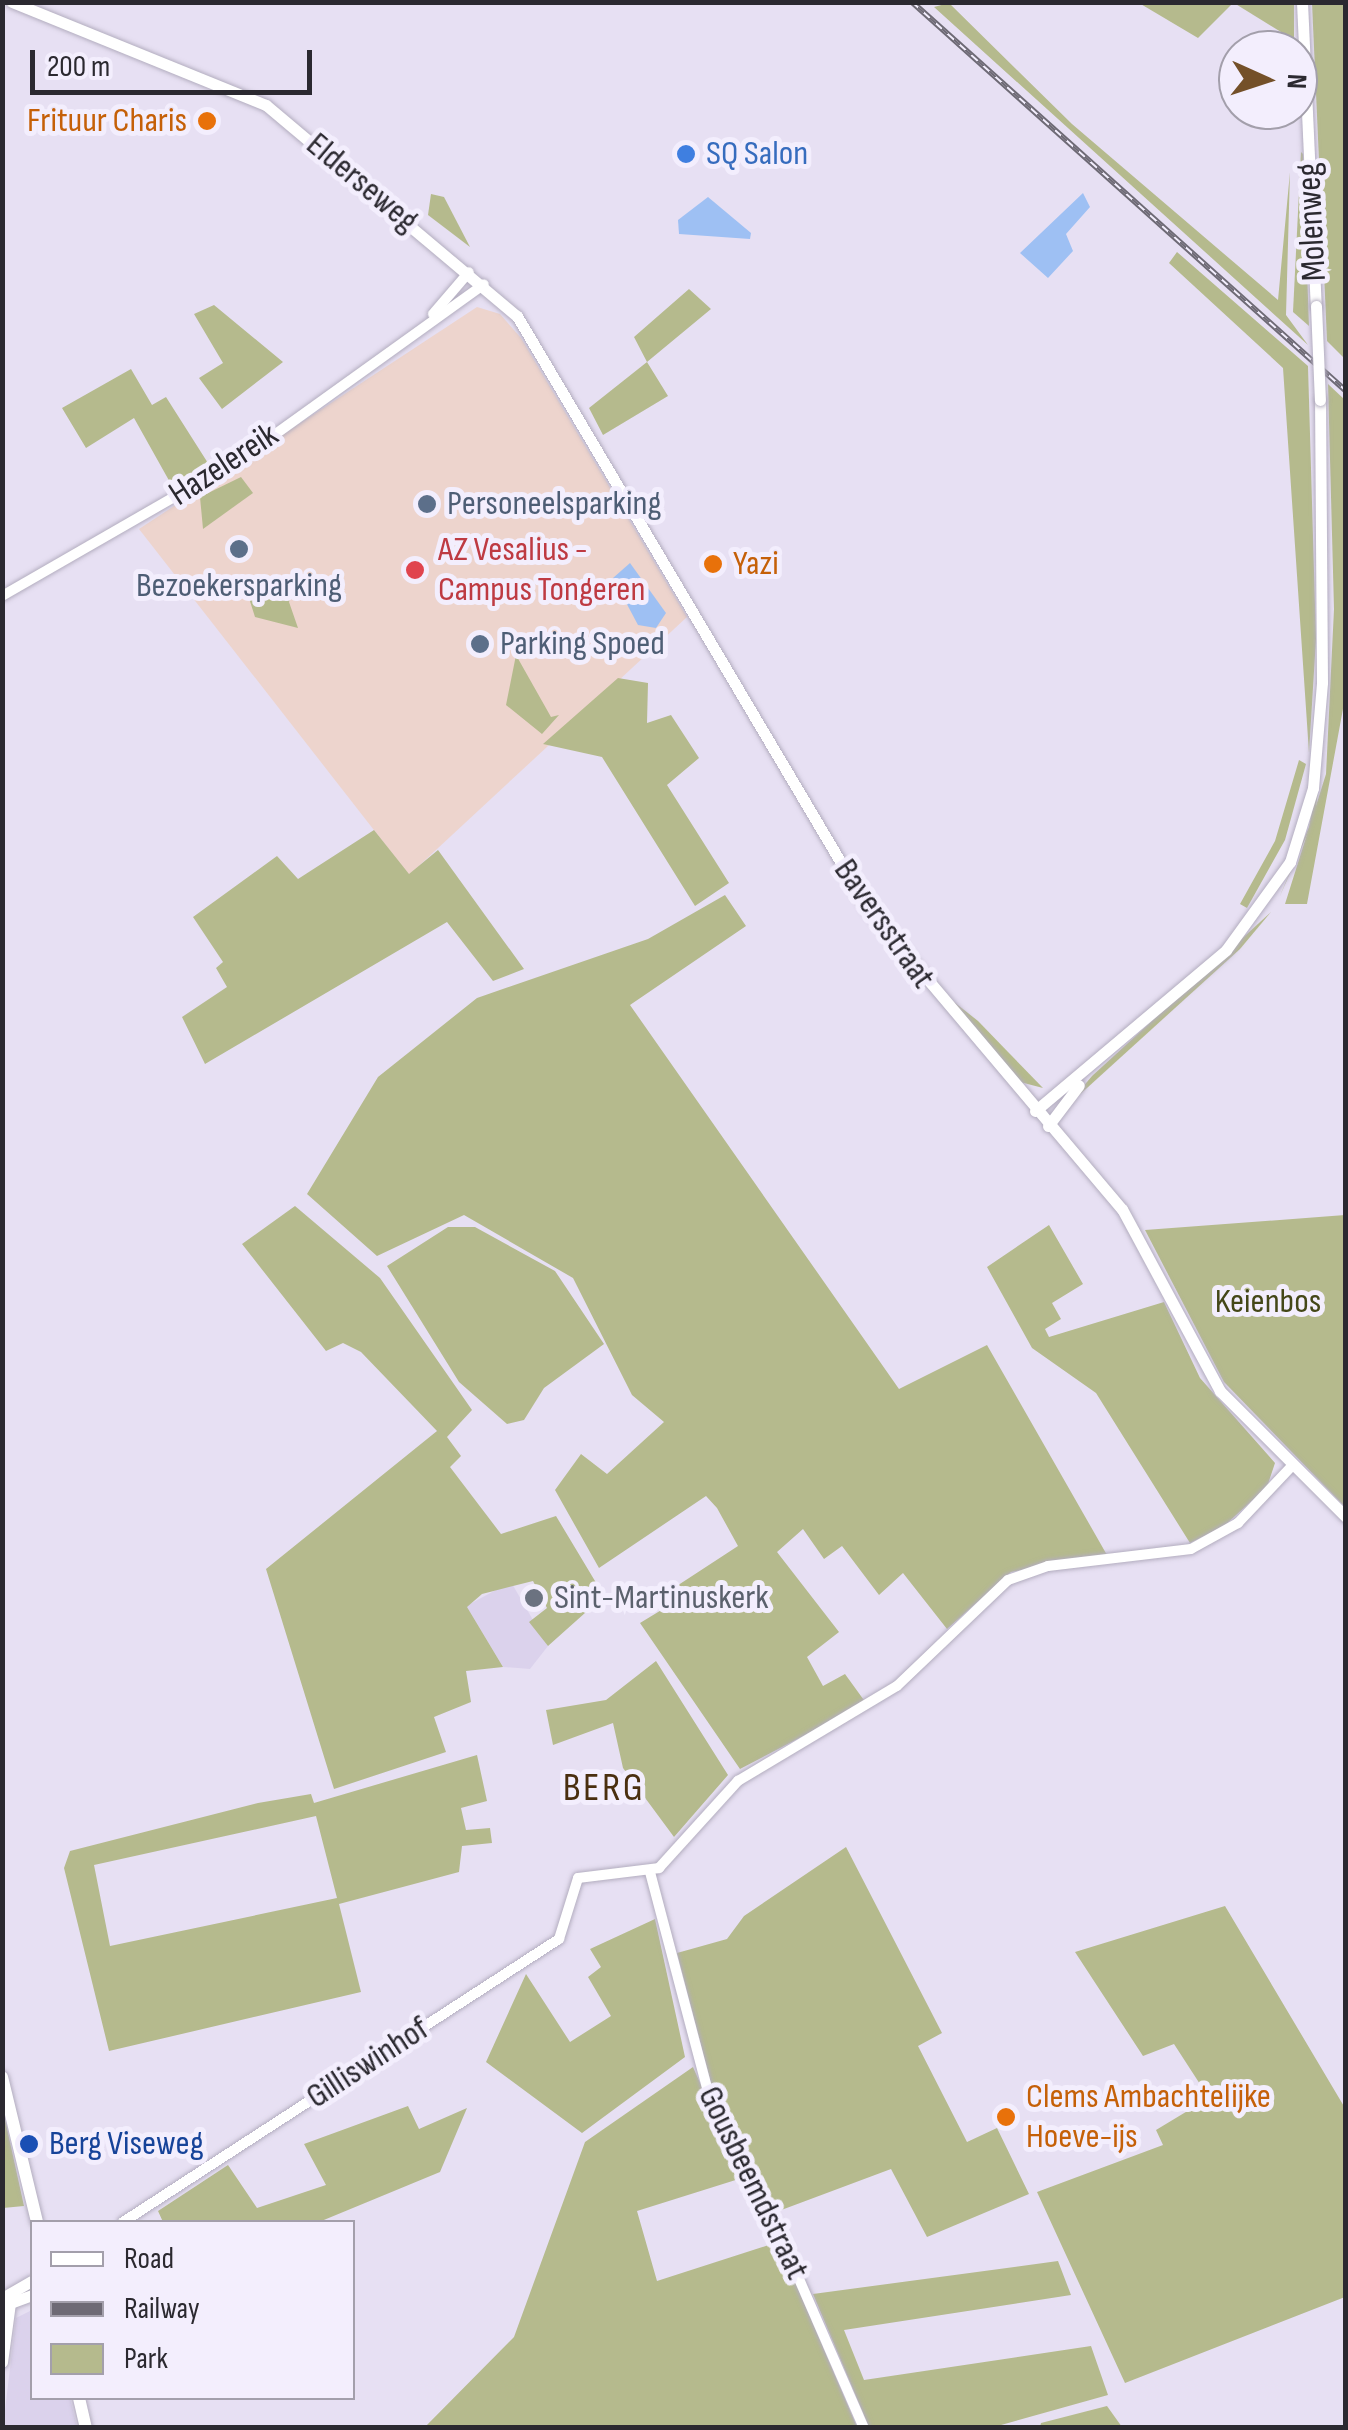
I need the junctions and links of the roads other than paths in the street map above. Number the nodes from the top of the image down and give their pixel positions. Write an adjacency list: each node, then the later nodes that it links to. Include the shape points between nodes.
1 (12, 2): 3 (main road, Elderseweg, via 266,105)
2 (1302, 2): 7 (main road, Molenweg, bridge, via 1320,400 1322,682 1300,837 1242,935)
3 (470, 272): 4 (main road, Elderseweg); 5 (street, Hazelereik)
4 (484, 284): 5 (street, Hazelereik); 8 (main road, Baversstraat, via 530,333 870,910)
5 (433, 314): 6 (street, Hazelereik, via 245,456)
6 (2, 596)
7 (1088, 1074): 8 (main road, Molenweg); 9 (main road, Molenweg)
8 (1035, 1111): 9 (main road, Baversstraat)
9 (1048, 1126): 10 (main road, Baversstraat, via 1122,1209 1209,1374)
10 (1290, 1468): 11 (main road, Baversstraat); 12 (street, via 1238,1524 1192,1548 1048,1566 1008,1580 897,1686 738,1781)
11 (1346, 1516)
12 (650, 1872): 15 (street, Gilliswinhof, via 578,1878 559,1940); 22 (street, Gousbeemdstraat, via 713,2112 776,2226)
13 (2, 2077): 14 (main road)
14 (37, 2220)
15 (126, 2220)
16 (30, 2282): 17 (main road)
17 (6, 2296): 18 (main road)
18 (6, 2323): 19 (main road)
19 (2, 2362)
20 (79, 2400): 21 (main road)
21 (86, 2428)
22 (864, 2428)

